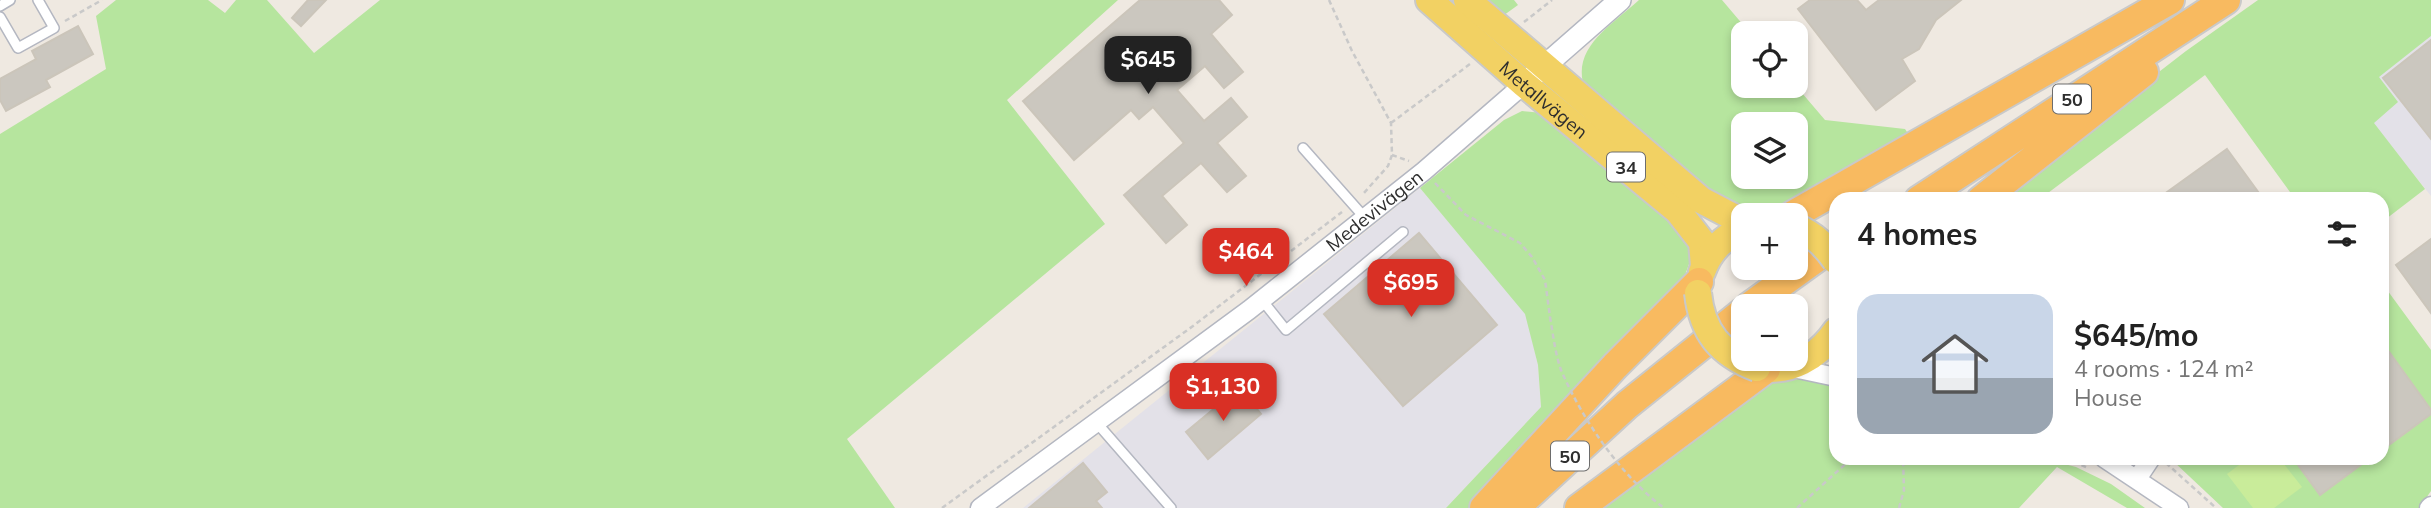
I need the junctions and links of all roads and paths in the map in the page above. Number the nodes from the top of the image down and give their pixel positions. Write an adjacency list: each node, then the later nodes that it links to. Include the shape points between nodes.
1 (10, 0): 13 (lane)
2 (38, 0): 16 (lane)
3 (102, 0): 16 (path)
4 (1329, 0): 19 (path)
5 (1429, 0): 18 (main road, Metallvägen / 34)
6 (1467, 0): 18 (main road, Metallvägen / 34)
7 (1552, 0): 15 (path)
8 (1619, 0): 18 (street, Medevivägen)
9 (2170, 0): 23 (highway)
10 (2191, 0): 24 (highway, 50)
11 (2226, 0): 25 (highway, 50)
12 (2236, 0): 26 (highway)
13 (0, 6)
14 (0, 17): 16 (lane, via 18,48)
15 (1523, 23)
16 (54, 28)
17 (1479, 57): 19 (path)
18 (1534, 76): 22 (street, Medevivägen); 30 (main road, Metallvägen / 34, via 1701,200); 38 (main road, Metallvägen / 34, via 1678,211 1702,242)
19 (1391, 123): 21 (path)
20 (1303, 148): 28 (lane)
21 (1392, 155): 22 (path); 28 (path, via 1381,176)
22 (1424, 171): 31 (street, Medevivägen); 64 (path, bridge, via 1466,215 1520,243 1532,257 1545,279 1561,369 1629,474)
23 (1833, 192)
24 (1912, 192)
25 (1931, 192)
26 (1991, 192)
27 (1829, 194): 29 (highway)
28 (1352, 203): 31 (lane); 57 (path, via 1193,326)
29 (1808, 206)
30 (1731, 216)
31 (1365, 218): 41 (street, Medevivägen)
32 (1403, 232): 41 (lane, via 1286,330)
33 (1808, 233): 36 (main road, bridge)
34 (1731, 236): 38 (main road, via 1724,240)
35 (1829, 249): 39 (highway)
36 (1829, 251)
37 (1829, 265): 40 (highway)
38 (1701, 280): 45 (main road, 34, bridge, via 1700,313 1714,341); 60 (highway)
39 (1767, 294)
40 (1787, 294)
41 (1262, 300): 50 (street, Medevivägen)
42 (1731, 322): 61 (highway, 50, via 1627,405)
43 (1731, 338): 62 (highway, 50)
44 (1829, 339): 46 (main road, via 1817,354)
45 (1731, 356)
46 (1808, 357)
47 (1766, 371): 63 (highway)
48 (1792, 371): 49 (street)
49 (1829, 376)
50 (1096, 422): 58 (street, Medevivägen); 59 (lane)
51 (1844, 465): 65 (path)
52 (1903, 465): 66 (path, via 1905,490)
53 (2115, 465): 56 (street)
54 (2146, 465): 56 (street)
55 (2169, 465): 68 (path)
56 (2137, 479): 67 (street)
57 (942, 508)
58 (980, 508)
59 (1171, 508)
60 (1485, 508)
61 (1514, 508)
62 (1529, 508)
63 (1579, 508)
64 (1664, 508)
65 (1797, 508)
66 (1899, 508)
67 (2179, 508)
68 (2216, 508)

